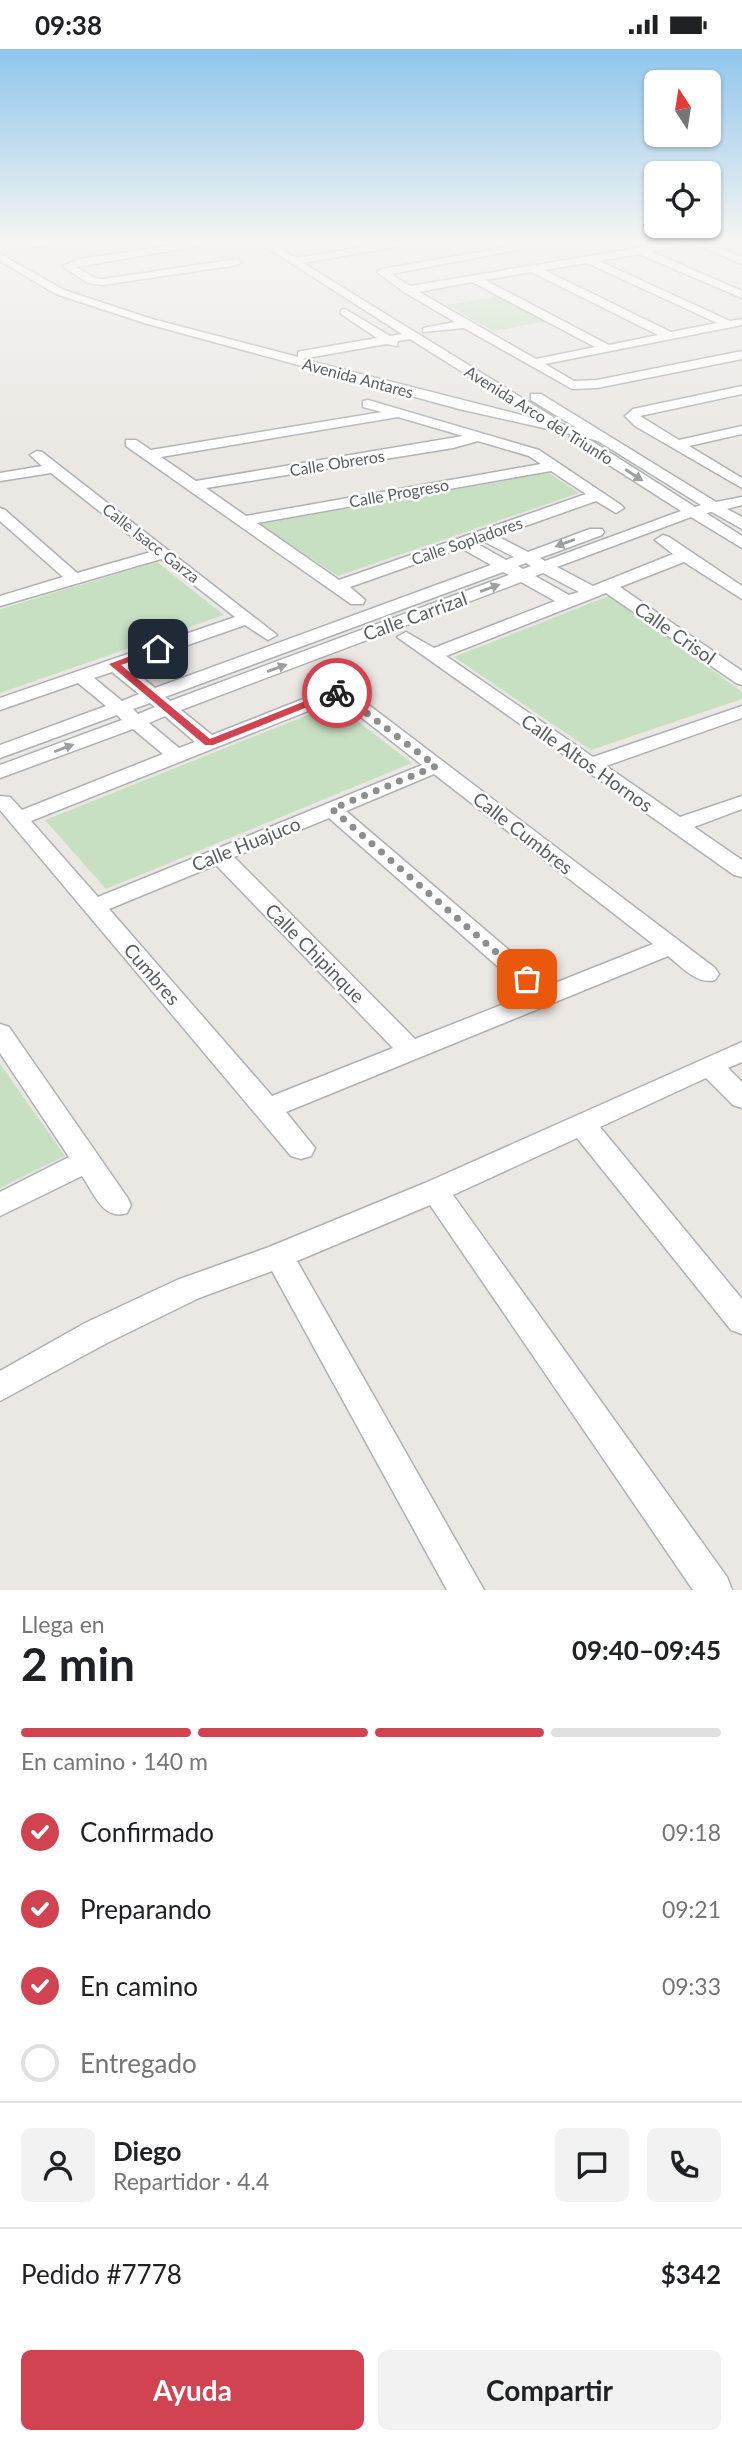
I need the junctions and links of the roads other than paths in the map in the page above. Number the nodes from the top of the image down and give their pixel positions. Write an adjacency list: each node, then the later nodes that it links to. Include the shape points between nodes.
1 (130, 315): 29 (street, Avenida Antares, via 464,407)
2 (158, 315): 21 (street, Avenida Antares)
3 (343, 315): 16 (street)
4 (385, 315): 14 (street, Avenida Arco del Triunfo)
5 (400, 315): 14 (street, Avenida Arco del Triunfo)
6 (450, 315): 10 (street)
7 (543, 315): 19 (street)
8 (627, 315): 15 (street)
9 (708, 315): 13 (street)
10 (454, 317): 12 (street); 14 (street)
11 (742, 321): 13 (street)
12 (465, 324): 14 (street); 23 (street)
13 (728, 324): 15 (street)
14 (419, 329): 16 (street); 17 (street, Avenida Arco del Triunfo); 28 (street, Avenida Arco del Triunfo)
15 (667, 335): 19 (street)
16 (387, 339): 18 (street); 20 (street)
17 (430, 345): 20 (street); 27 (street, Avenida Arco del Triunfo)
18 (338, 348): 20 (street, via 368,356); 21 (street)
19 (606, 348): 23 (street)
20 (404, 350)
21 (302, 355): 27 (street, Avenida Antares)
22 (742, 355): 23 (street, via 579,386)
23 (533, 363)
24 (742, 390): 34 (street, via 632,416)
25 (368, 404): 26 (street)
26 (398, 413): 31 (street); 36 (street)
27 (542, 416): 28 (street, Avenida Antares); 29 (street, Avenida Arco del Triunfo)
28 (581, 424): 32 (street, Avenida Arco del Triunfo)
29 (563, 429): 32 (street, Avenida Antares); 44 (street, Avenida Arco del Triunfo, one-way to 44)
30 (742, 430): 34 (street)
31 (479, 436): 37 (street, via 523,449); 41 (street, Calle Obreros, via 433,448)
32 (603, 438): 44 (street, Avenida Arco del Triunfo)
33 (131, 443): 36 (street)
34 (677, 445): 40 (street)
35 (37, 455): 38 (street, Calle Isacc Garza)
36 (148, 455): 41 (street)
37 (555, 466): 42 (street); 47 (street, Calle Progreso)
38 (55, 468): 39 (street); 53 (street, Calle Isacc Garza)
39 (0, 477)
40 (739, 482): 44 (street)
41 (193, 486): 47 (street)
42 (596, 496): 45 (street); 49 (street, Calle Sopladores)
43 (742, 501): 44 (street)
44 (696, 504): 48 (street, Avenida Arco del Triunfo); 52 (street, Avenida Arco del Triunfo); 55 (street, Calle Carrizal, one-way to 55); 57 (street, Calle Carrizal)
45 (616, 508)
46 (0, 513): 59 (street)
47 (243, 521): 60 (street)
48 (742, 524)
49 (484, 535): 51 (street, Calle Sopladores); 55 (street, Calle Crisol)
50 (663, 540): 54 (street)
51 (462, 543): 56 (street); 60 (street, Calle Sopladores)
52 (742, 543)
53 (164, 552): 59 (street); 66 (street, Calle Isacc Garza)
54 (685, 555): 61 (street); 62 (street)
55 (527, 557): 56 (street, Calle Carrizal); 57 (street, Calle Crisol)
56 (504, 566): 58 (street); 75 (street, Calle Carrizal)
57 (546, 567): 58 (street, Calle Carrizal); 61 (street, Calle Crisol)
58 (523, 576): 65 (street); 78 (street, Calle Carrizal, one-way to 58)
59 (75, 579): 64 (street)
60 (337, 586): 63 (street)
61 (600, 589): 65 (street); 73 (street, Calle Crisol)
62 (742, 594)
63 (357, 600)
64 (0, 601)
65 (569, 602): 69 (street)
66 (247, 619): 67 (street, Calle Isacc Garza); 70 (street)
67 (268, 635)
68 (406, 637): 69 (street, Calle Altos Hornos)
69 (433, 655): 84 (street, Calle Altos Hornos)
70 (114, 664): 72 (street); 75 (street)
71 (318, 675): 74 (street, Calle Cumbres)
72 (81, 676): 76 (street); 77 (street)
73 (742, 679)
74 (339, 692): 81 (street); 85 (street, Calle Cumbres)
75 (152, 696): 77 (street, Calle Carrizal); 78 (street)
76 (0, 703)
77 (120, 708): 80 (street); 82 (street, Calle Carrizal)
78 (167, 709): 80 (street, Calle Carrizal); 81 (street)
79 (742, 712): 84 (street)
80 (135, 721): 83 (street); 86 (street, Calle Carrizal, one-way to 80)
81 (209, 743): 83 (street)
82 (0, 752)
83 (177, 756): 92 (street, Cumbres, via 11,810)
84 (590, 765): 89 (street, Calle Altos Hornos)
85 (436, 766): 88 (street, Calle Huajuco); 93 (street, Calle Cumbres)
86 (0, 772)
87 (742, 802): 89 (street)
88 (332, 809): 90 (street, Calle Huajuco); 95 (street)
89 (678, 825): 91 (street, Calle Altos Hornos)
90 (219, 855): 92 (street, Calle Huajuco); 97 (street, Calle Chipinque)
91 (742, 870)
92 (94, 907): 101 (street, Cumbres)
93 (670, 946): 94 (street, Calle Cumbres); 95 (street)
94 (707, 974)
95 (547, 996): 97 (street)
96 (1, 1035): 104 (street)
97 (411, 1051): 101 (street)
98 (742, 1051): 99 (street)
99 (710, 1066): 100 (street); 102 (street)
100 (742, 1098)
101 (268, 1109): 103 (street, Cumbres)
102 (582, 1125): 105 (street); 109 (street)
103 (301, 1148)
104 (86, 1161): 106 (street); 107 (street)
105 (435, 1191): 108 (street); 112 (street)
106 (0, 1205)
107 (117, 1205)
108 (279, 1256): 110 (street, via 198,1285 107,1327); 111 (street)
109 (742, 1321)
110 (0, 1387)
111 (466, 1590)
112 (714, 1590)

